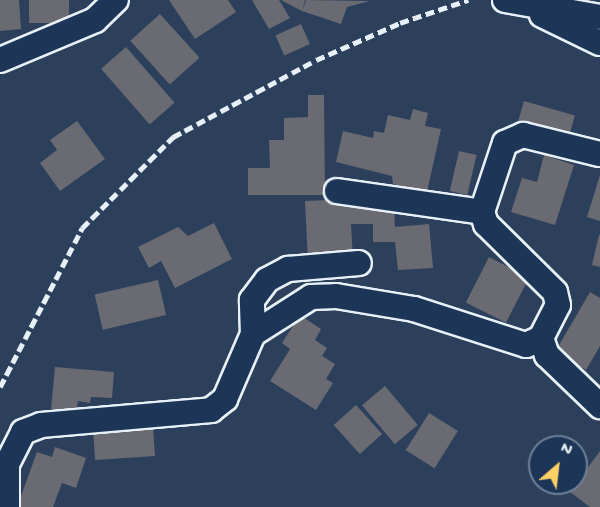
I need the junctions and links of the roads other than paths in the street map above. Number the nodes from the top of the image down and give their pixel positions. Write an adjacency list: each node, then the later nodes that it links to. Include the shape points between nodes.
1 (116, 0): 5 (street, via 95,21)
2 (510, 1): 3 (street); 4 (street)
3 (600, 17)
4 (600, 43)
5 (0, 60)
6 (600, 154): 8 (street, via 523,135 505,143)
7 (336, 191): 8 (street)
8 (482, 212): 11 (street, via 486,224 555,292 558,305)
9 (358, 263): 10 (street, via 288,270 267,280 252,300)
10 (253, 334): 11 (street, via 311,297 336,296 414,309 526,345); 13 (street, via 225,399 211,410 41,425 23,432 8,464)
11 (541, 338): 12 (street, via 547,355)
12 (600, 406)
13 (7, 507)

